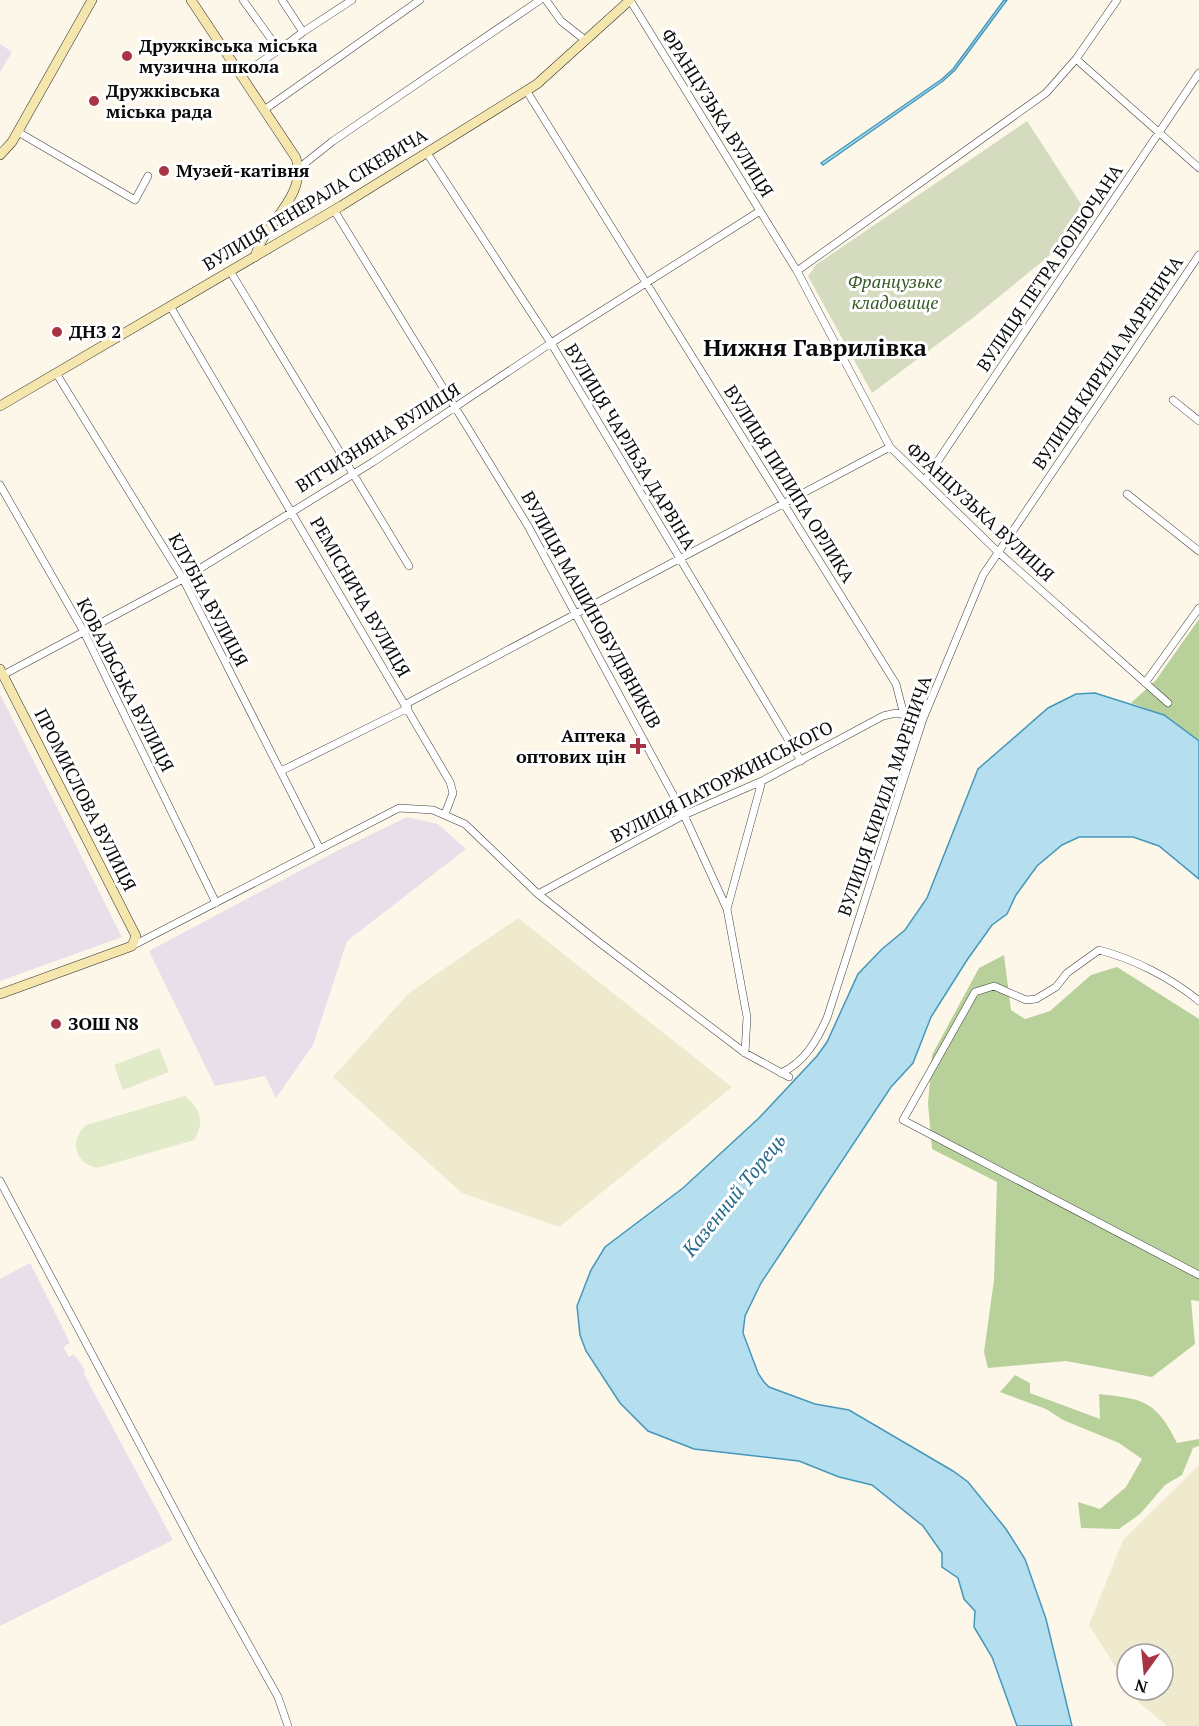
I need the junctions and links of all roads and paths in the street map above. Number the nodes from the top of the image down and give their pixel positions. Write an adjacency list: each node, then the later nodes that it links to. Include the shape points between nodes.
1 (92, 0): 19 (street)
2 (191, 0): 16 (street)
3 (243, 0): 13 (street)
4 (282, 0): 11 (street)
5 (352, 0): 11 (street)
6 (420, 0): 18 (street)
7 (540, 0): 23 (street)
8 (546, 0): 12 (street, via 561,21)
9 (630, 0): 12 (street, ВУЛИЦЯ ГЕНЕРАЛА СІКЕВИЧА); 27 (street, ФРАНЦУЗЬКА ВУЛИЦЯ)
10 (1117, 0): 14 (street)
11 (303, 32): 13 (street)
12 (585, 40): 17 (street, ВУЛИЦЯ ГЕНЕРАЛА СІКЕВИЧА)
13 (279, 50): 16 (street)
14 (1076, 59): 20 (street); 31 (street, via 1046,93)
15 (1199, 73): 20 (street, ВУЛИЦЯ ПЕТРА БОЛБОЧАНА)
16 (241, 75): 18 (street)
17 (526, 90): 21 (street, ВУЛИЦЯ ГЕНЕРАЛА СІКЕВИЧА); 32 (street, ВУЛИЦЯ ПИЛИПА ОРЛИКА)
18 (264, 110): 23 (street)
19 (18, 132): 22 (street); 25 (street, via 135,200)
20 (1158, 134): 24 (street); 42 (street, ВУЛИЦЯ ПЕТРА БОЛБОЧАНА)
21 (427, 153): 26 (street, ВУЛИЦЯ ГЕНЕРАЛА СІКЕВИЧА); 34 (street, ВУЛИЦЯ ЧАРЛЬЗА ДАРВІНА)
22 (0, 155)
23 (299, 168): 29 (street, via 293,194 258,245)
24 (1199, 168)
25 (148, 176)
26 (334, 210): 29 (street, ВУЛИЦЯ ГЕНЕРАЛА СІКЕВИЧА); 38 (street, ВУЛИЦЯ МАШИНОБУДІВНИКІВ)
27 (760, 211): 31 (street, ФРАНЦУЗЬКА ВУЛИЦЯ); 32 (street, ВІТЧИЗНЯНА ВУЛИЦЯ)
28 (1199, 255): 48 (street, ВУЛИЦЯ КИРИЛА МАРЕНИЧА)
29 (255, 257): 30 (street, ВУЛИЦЯ ГЕНЕРАЛА СІКЕВИЧА)
30 (230, 271): 33 (street, ВУЛИЦЯ ГЕНЕРАЛА СІКЕВИЧА); 41 (street)
31 (797, 271): 40 (street, ФРАНЦУЗЬКА ВУЛИЦЯ)
32 (647, 284): 34 (street, ВІТЧИЗНЯНА ВУЛИЦЯ); 45 (street, ВУЛИЦЯ ПИЛИПА ОРЛИКА)
33 (170, 306): 35 (street, ВУЛИЦЯ ГЕНЕРАЛА СІКЕВИЧА); 46 (street, РЕМІСНИЧА ВУЛИЦЯ)
34 (551, 343): 38 (street, ВІТЧИЗНЯНА ВУЛИЦЯ); 49 (street, ВУЛИЦЯ ЧАРЛЬЗА ДАРВІНА)
35 (56, 373): 37 (street, ВУЛИЦЯ ГЕНЕРАЛА СІКЕВИЧА); 51 (street, КЛУБНА ВУЛИЦЯ)
36 (1173, 400): 39 (street)
37 (0, 406)
38 (456, 408): 41 (street, ВІТЧИЗНЯНА ВУЛИЦЯ); 53 (street, ВУЛИЦЯ МАШИНОБУДІВНИКІВ)
39 (1199, 421)
40 (890, 447): 42 (street, ФРАНЦУЗЬКА ВУЛИЦЯ); 45 (street)
41 (352, 475): 46 (street, ВІТЧИЗНЯНА ВУЛИЦЯ); 50 (street)
42 (925, 480): 48 (street, ФРАНЦУЗЬКА ВУЛИЦЯ)
43 (0, 485): 54 (street, КОВАЛЬСЬКА ВУЛИЦЯ)
44 (1127, 494): 47 (street)
45 (783, 503): 49 (street); 59 (street, ВУЛИЦЯ ПИЛИПА ОРЛИКА, via 896,684)
46 (292, 510): 51 (street, ВІТЧИЗНЯНА ВУЛИЦЯ); 58 (street, РЕМІСНИЧА ВУЛИЦЯ)
47 (1199, 551)
48 (998, 552): 56 (street, ФРАНЦУЗЬКА ВУЛИЦЯ); 60 (street, ВУЛИЦЯ КИРИЛА МАРЕНИЧА, via 983,575)
49 (680, 558): 53 (street); 61 (street, ВУЛИЦЯ ЧАРЛЬЗА ДАРВІНА)
50 (409, 566)
51 (183, 579): 54 (street, ВІТЧИЗНЯНА ВУЛИЦЯ); 62 (street, КЛУБНА ВУЛИЦЯ)
52 (1199, 608): 56 (street)
53 (576, 614): 58 (street); 65 (street, ВУЛИЦЯ МАШИНОБУДІВНИКІВ)
54 (84, 632): 55 (street, ВІТЧИЗНЯНА ВУЛИЦЯ); 68 (street, КОВАЛЬСЬКА ВУЛИЦЯ)
55 (2, 672): 70 (street, ПРОМИСЛОВА ВУЛИЦЯ, via 136,936)
56 (1144, 683): 57 (street, ФРАНЦУЗЬКА ВУЛИЦЯ)
57 (1168, 703)
58 (407, 706): 62 (street); 64 (street, РЕМІСНИЧА ВУЛИЦЯ, via 450,782 453,793)
59 (904, 715): 60 (street, ВУЛИЦЯ ПАТОРЖИНСЬКОГО); 61 (street, ВУЛИЦЯ ПАТОРЖИНСЬКОГО, via 883,716)
60 (923, 719): 74 (street, ВУЛИЦЯ КИРИЛА МАРЕНИЧА, via 827,1018 816,1042 800,1061)
61 (801, 761): 63 (street, ВУЛИЦЯ ПАТОРЖИНСЬКОГО)
62 (281, 771): 66 (street, КЛУБНА ВУЛИЦЯ)
63 (762, 781): 65 (street, ВУЛИЦЯ ПАТОРЖИНСЬКОГО); 69 (street)
64 (445, 814): 66 (street, via 399,808); 67 (street, via 465,824)
65 (684, 815): 67 (street, ВУЛИЦЯ ПАТОРЖИНСЬКОГО); 69 (street, ВУЛИЦЯ МАШИНОБУДІВНИКІВ)
66 (320, 849): 68 (street)
67 (538, 894): 73 (street)
68 (216, 903): 70 (street)
69 (727, 909): 73 (street, ВУЛИЦЯ МАШИНОБУДІВНИКІВ, via 747,1017)
70 (132, 946): 71 (street)
71 (0, 994)
72 (1199, 1001): 77 (street, via 1186,990 1100,950 1036,999 1026,1000 994,986 975,992 903,1120)
73 (745, 1053): 74 (street)
74 (781, 1073): 75 (street)
75 (789, 1077)
76 (0, 1181): 78 (street, via 278,1697)
77 (1199, 1275)
78 (288, 1726)

